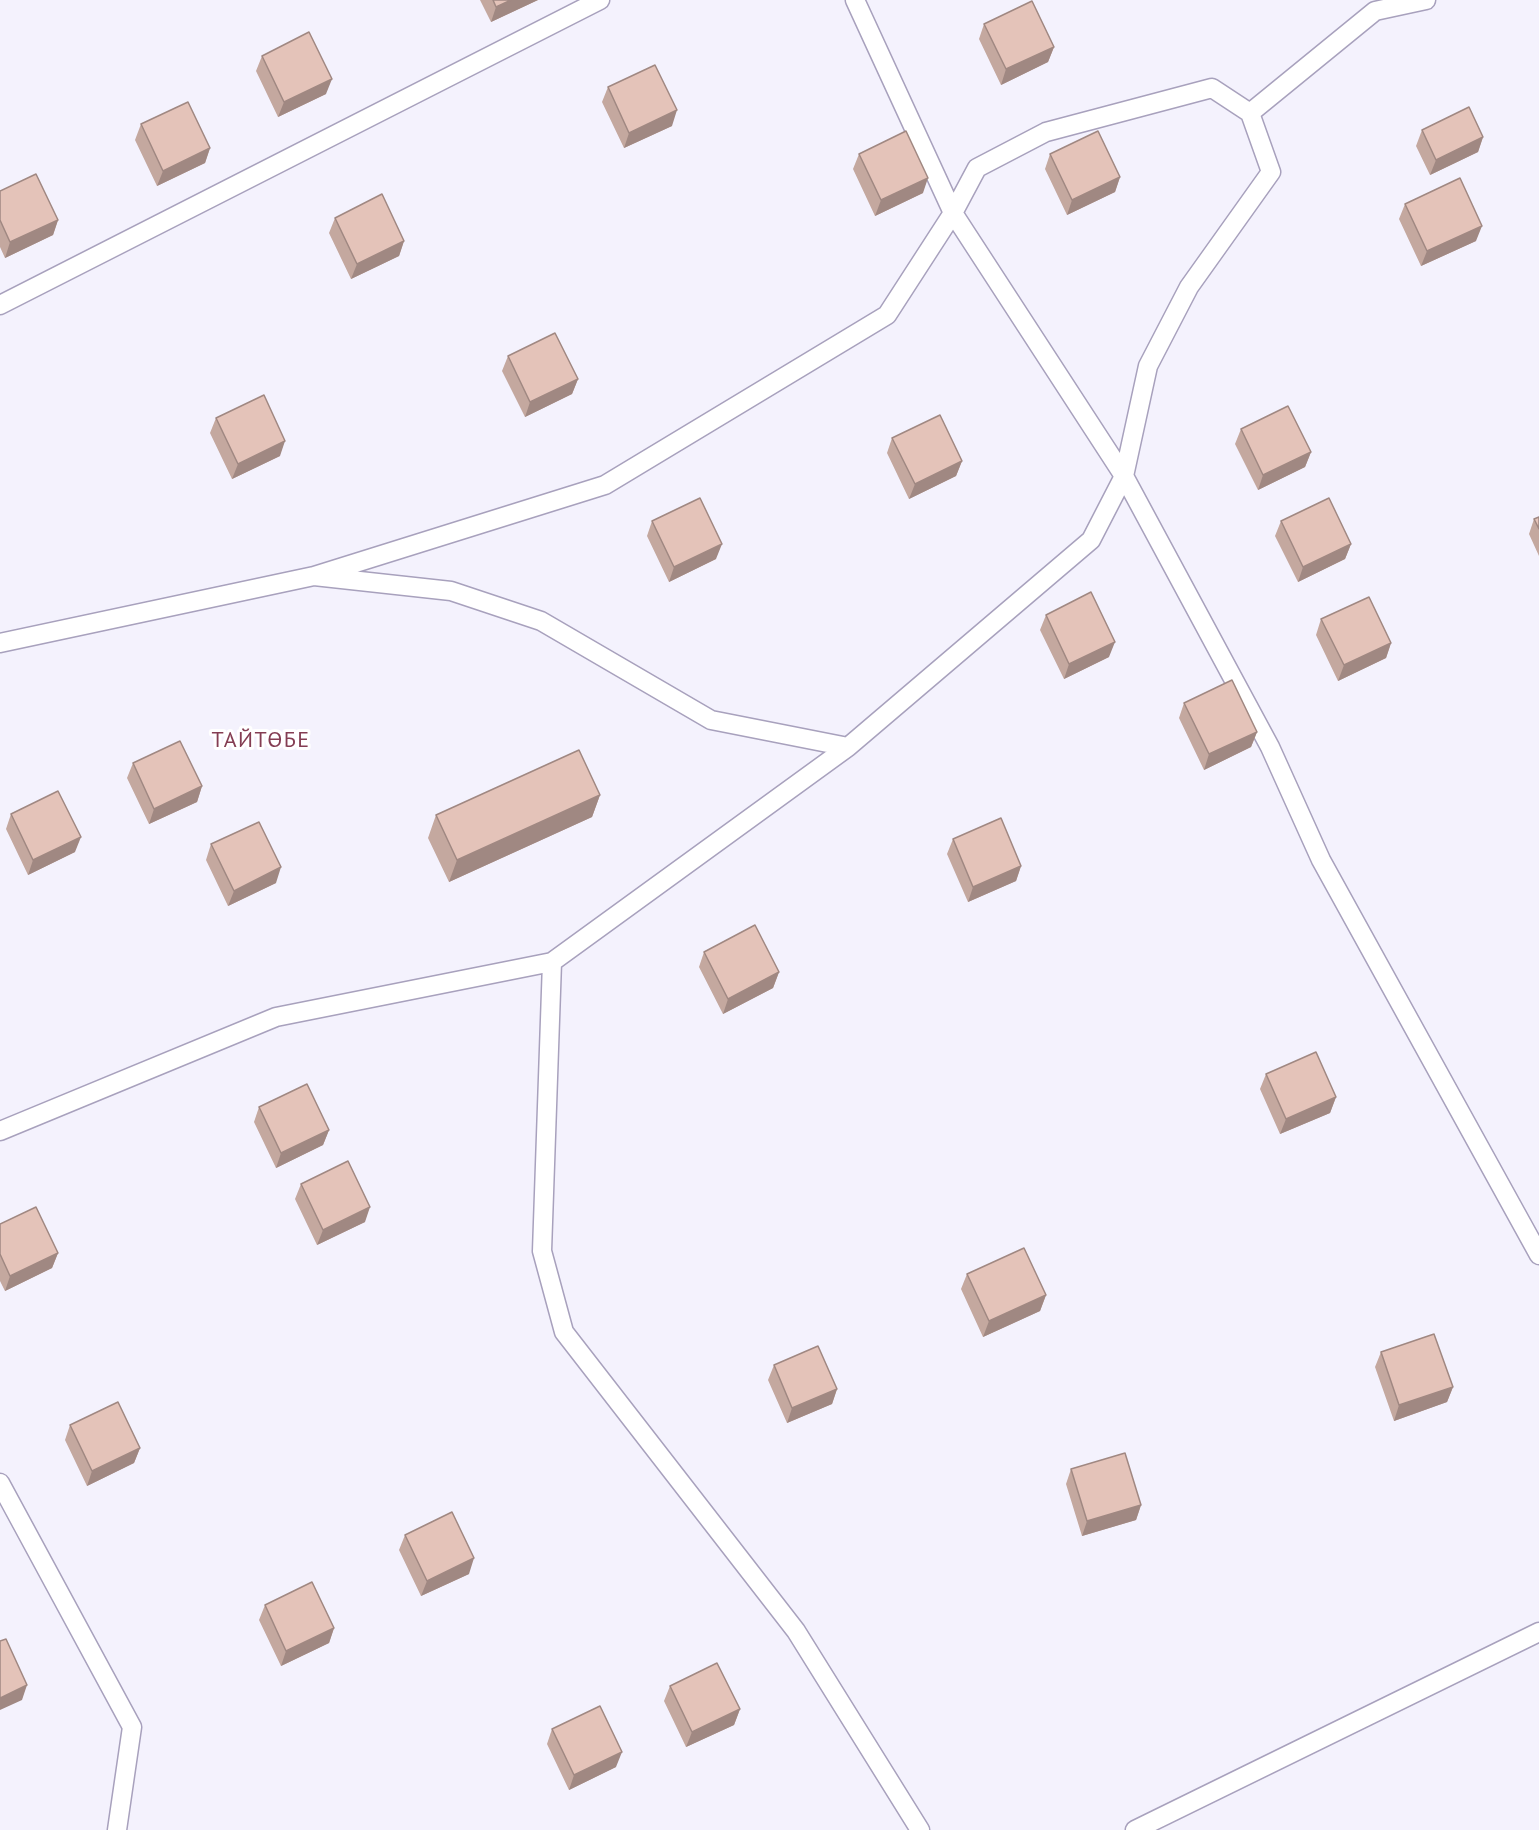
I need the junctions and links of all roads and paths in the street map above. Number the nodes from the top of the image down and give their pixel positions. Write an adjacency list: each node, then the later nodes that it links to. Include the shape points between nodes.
1 (600, 0): 7 (lane)
2 (855, 0): 6 (lane)
3 (1425, 0): 4 (lane)
4 (1374, 6): 5 (lane)
5 (1250, 113): 6 (lane, via 1212,88 1046,132 977,168); 8 (lane, via 1271,172 1189,287 1148,366)
6 (953, 213): 8 (lane); 9 (lane, via 887,315 604,485)
7 (0, 305)
8 (1124, 476): 11 (lane, via 1091,540); 14 (lane, via 1270,747 1321,860)
9 (314, 576): 10 (lane); 11 (lane, via 451,591 541,621 711,720)
10 (0, 644)
11 (848, 747): 12 (lane)
12 (552, 962): 13 (lane, via 276,1017); 18 (lane, via 542,1251 564,1332 796,1631)
13 (0, 1131)
14 (1539, 1255)
15 (0, 1483): 17 (lane, via 132,1727)
16 (1539, 1632): 19 (lane)
17 (117, 1830)
18 (920, 1830)
19 (1135, 1830)

